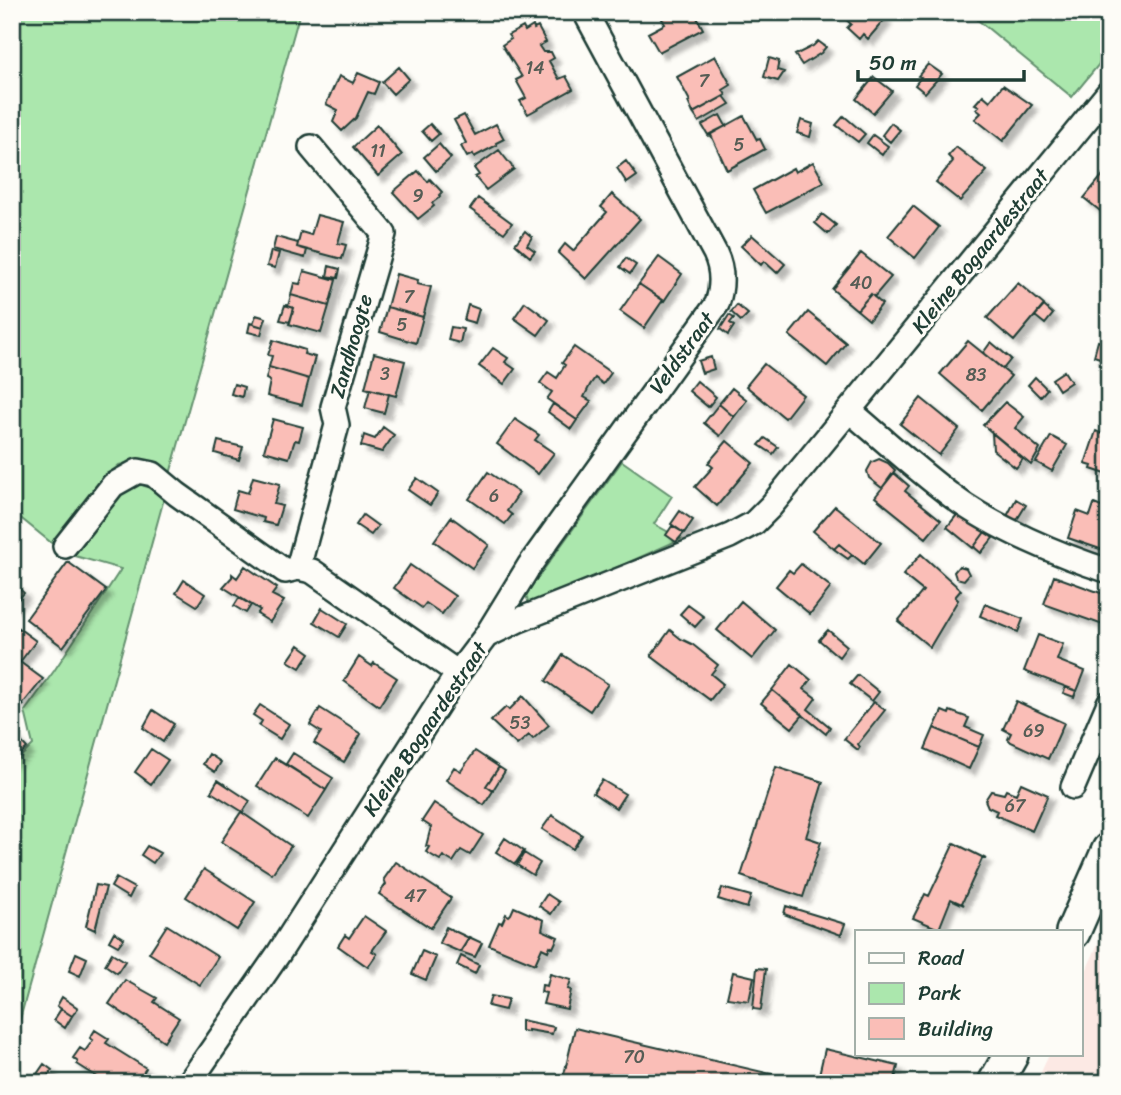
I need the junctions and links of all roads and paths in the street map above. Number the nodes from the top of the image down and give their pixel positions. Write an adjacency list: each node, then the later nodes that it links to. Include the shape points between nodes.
1 (585, 12): 8 (street, Veldstraat, via 715,253 721,291 710,317 529,566)
2 (1109, 92): 4 (street, Kleine Bogaardestraat)
3 (311, 147): 6 (street, Zandhoogte, via 384,234 333,407 337,425)
4 (850, 411): 7 (street, via 955,499 1010,530); 8 (street, Kleine Bogaardestraat, via 754,523)
5 (65, 546): 6 (street, via 113,485 138,471 153,474 285,571)
6 (298, 568): 9 (street, via 312,571)
7 (1109, 571)
8 (486, 636): 9 (street, Kleine Bogaardestraat)
9 (458, 673): 15 (street, Kleine Bogaardestraat, via 279,953)
10 (1109, 703): 11 (street)
11 (1073, 787)
12 (1109, 850): 13 (main road)
13 (1074, 930)
14 (1009, 1056): 16 (main road)
15 (189, 1083)
16 (995, 1083)

